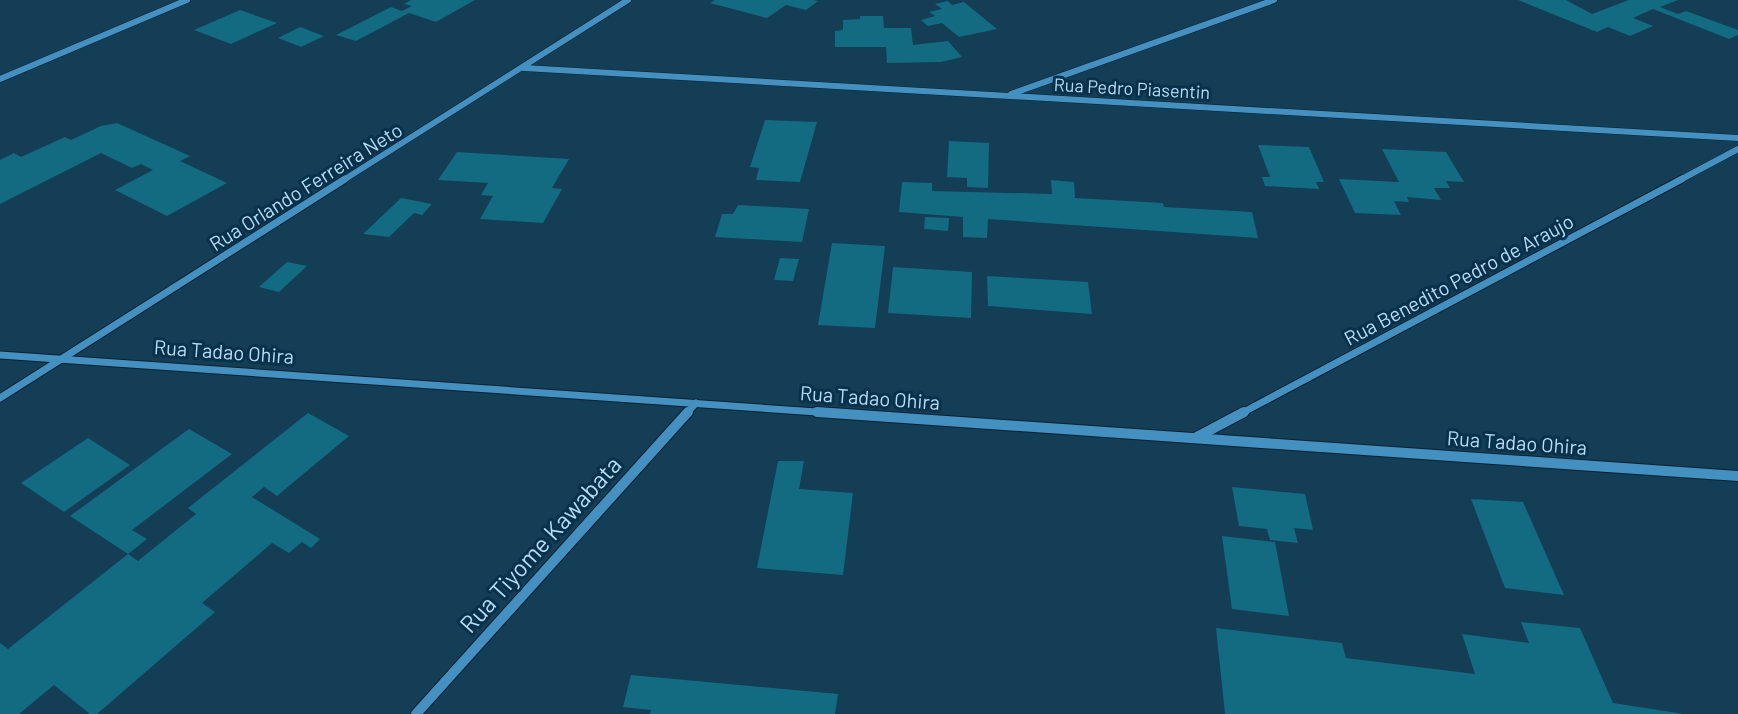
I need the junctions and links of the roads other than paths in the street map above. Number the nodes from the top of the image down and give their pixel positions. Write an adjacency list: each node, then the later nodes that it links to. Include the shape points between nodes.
1 (187, 0): 5 (street)
2 (628, 0): 4 (street, Rua Orlando Ferreira Neto)
3 (1274, 0): 6 (street)
4 (524, 68): 6 (street, Rua Pedro Piasentin); 10 (street, Rua Orlando Ferreira Neto)
5 (0, 79)
6 (1004, 96): 7 (street, Rua Pedro Piasentin)
7 (1738, 138)
8 (1738, 149): 13 (street, Rua Benedito Pedro de Araujo)
9 (0, 355): 10 (street, Rua Tadao Ohira)
10 (63, 359): 11 (street, Rua Orlando Ferreira Neto); 12 (street, Rua Tadao Ohira)
11 (0, 398)
12 (696, 403): 13 (street, Rua Tadao Ohira); 15 (street, Rua Tiyome Kawabata)
13 (1195, 438): 14 (street, Rua Tadao Ohira)
14 (1738, 476)
15 (416, 714)

